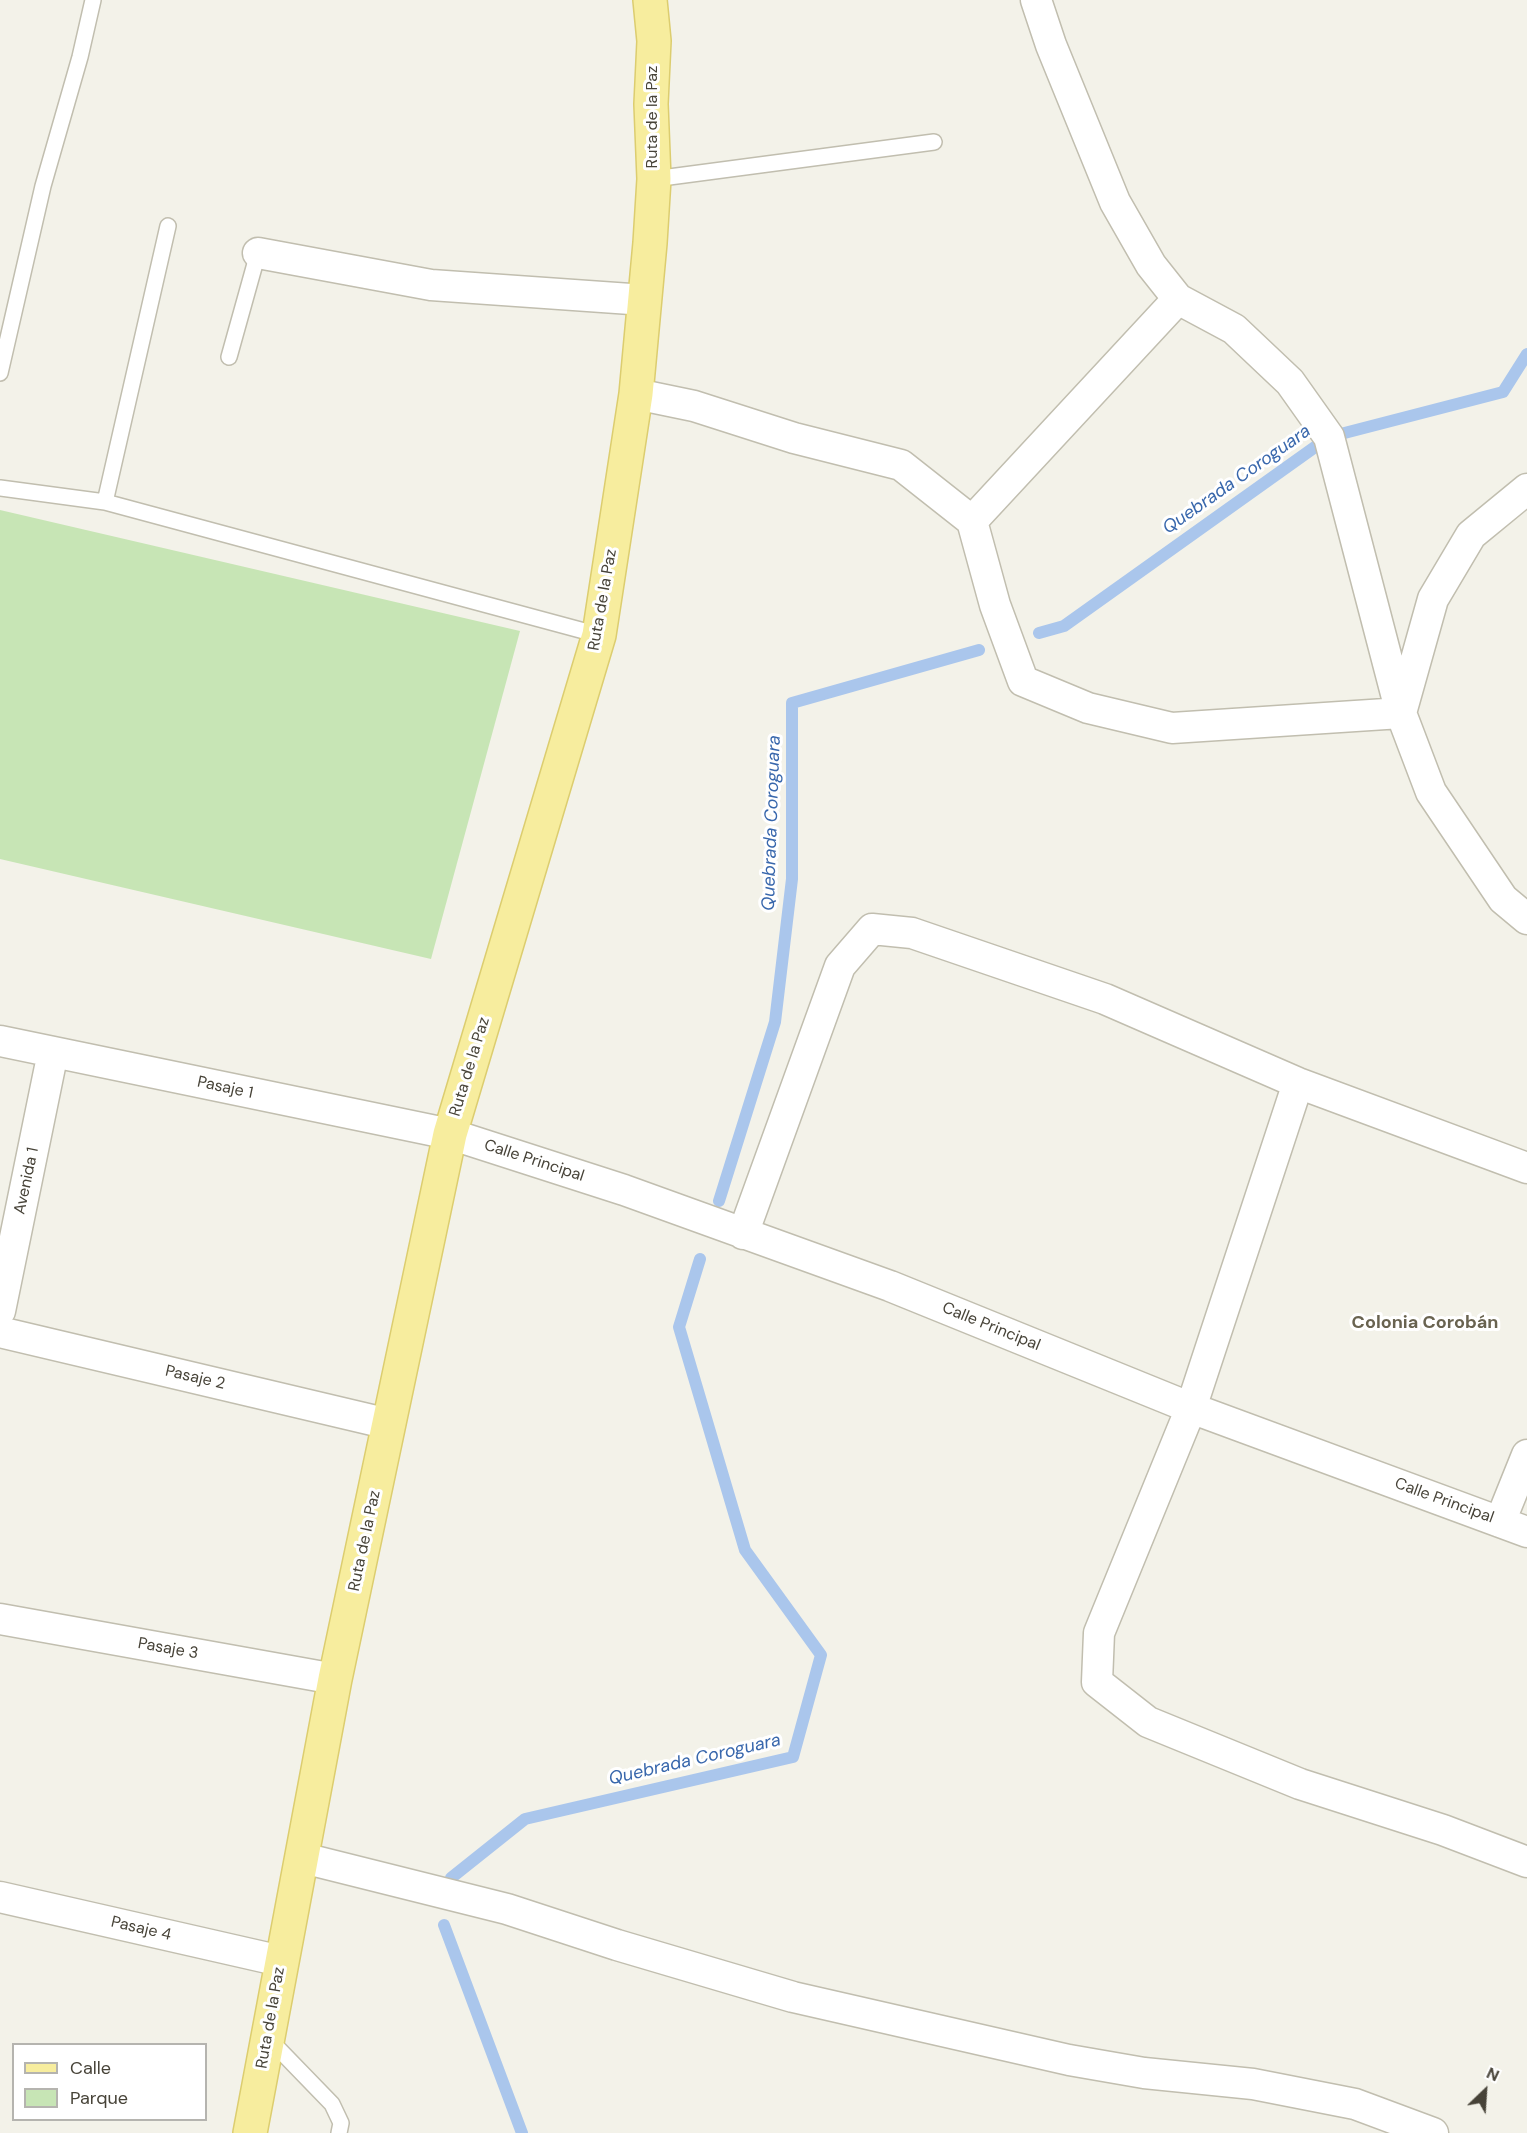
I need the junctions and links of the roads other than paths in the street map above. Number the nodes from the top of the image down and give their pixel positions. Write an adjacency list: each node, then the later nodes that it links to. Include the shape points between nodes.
1 (93, 0): 11 (lane)
2 (650, 0): 5 (main road, Ruta de la Paz, via 654,41)
3 (1036, 0): 8 (street, via 1115,202 1151,265)
4 (934, 142): 5 (lane)
5 (654, 179): 9 (main road, Ruta de la Paz)
6 (168, 226): 15 (lane)
7 (258, 253): 9 (street, via 431,285); 10 (lane)
8 (1178, 299): 16 (street); 18 (street, via 1234,329 1290,382 1329,437)
9 (645, 300): 12 (main road, Ruta de la Paz)
10 (229, 357)
11 (0, 373)
12 (636, 394): 16 (street, via 694,406 794,438 901,465); 17 (main road, Ruta de la Paz)
13 (0, 488): 15 (lane)
14 (1527, 489): 18 (street, via 1471,535 1433,599)
15 (105, 501): 17 (lane)
16 (972, 521): 18 (street, via 1023,681 1088,708 1172,728)
17 (599, 635): 23 (main road, Ruta de la Paz)
18 (1401, 713): 19 (street, via 1431,792 1503,899)
19 (1527, 919)
20 (0, 1041): 21 (street, Pasaje 1)
21 (53, 1052): 23 (street, Pasaje 1); 26 (street, Avenida 1)
22 (1298, 1083): 24 (street); 25 (street, via 1105,999 912,933 872,929 840,966); 28 (street)
23 (450, 1134): 25 (street, Calle Principal, via 624,1190); 29 (main road, Ruta de la Paz)
24 (1527, 1168)
25 (742, 1234): 28 (street, Calle Principal, via 890,1286)
26 (0, 1311)
27 (0, 1332): 29 (street, Pasaje 2)
28 (1191, 1408): 31 (street, Calle Principal); 35 (street, via 1099,1634 1097,1682 1148,1722 1300,1784)
29 (389, 1424): 33 (main road, Ruta de la Paz)
30 (1527, 1455): 31 (street)
31 (1514, 1527)
32 (0, 1619): 33 (street, Pasaje 3)
33 (335, 1679): 34 (main road, Ruta de la Paz)
34 (303, 1858): 37 (main road, Ruta de la Paz); 41 (street, via 507,1909 793,1997 1069,2060 1144,2073 1253,2084 1355,2104)
35 (1527, 1862)
36 (0, 1897): 37 (street, Pasaje 4)
37 (281, 1961): 38 (main road, Ruta de la Paz)
38 (268, 2038): 39 (main road, Ruta de la Paz); 40 (lane, via 332,2104 341,2123)
39 (250, 2133)
40 (339, 2133)
41 (1433, 2133)

